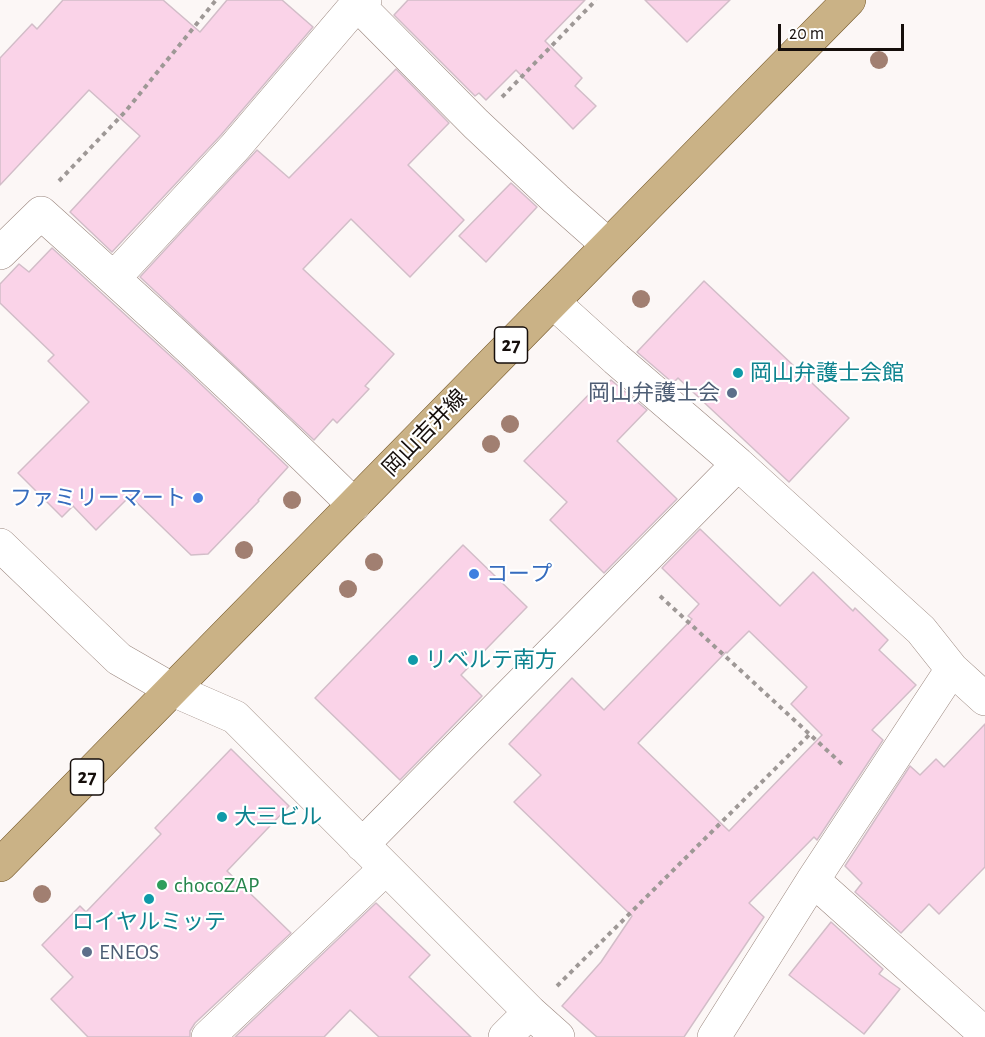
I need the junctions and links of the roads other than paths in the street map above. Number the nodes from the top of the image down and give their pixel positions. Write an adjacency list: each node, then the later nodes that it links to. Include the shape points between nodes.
1 (849, 0): 3 (main road, 岡山吉井線 / 27)
2 (354, 4): 3 (street); 5 (street, via 235,147)
3 (608, 246): 6 (main road, 岡山吉井線 / 27)
4 (0, 254): 5 (street, via 41,213)
5 (114, 278): 8 (street)
6 (553, 302): 7 (street); 8 (main road, 岡山吉井線 / 27)
7 (738, 464): 10 (street, via 921,630); 13 (street)
8 (354, 505): 11 (main road, 岡山吉井線 / 27)
9 (0, 545): 11 (street, via 119,659)
10 (952, 669): 12 (street); 16 (street)
11 (173, 690): 13 (street, via 235,717); 14 (main road, 岡山吉井線 / 27)
12 (985, 699)
13 (362, 844): 15 (street)
14 (0, 865)
15 (386, 868): 17 (street); 19 (street)
16 (813, 880): 18 (street); 22 (street)
17 (530, 1012): 20 (street); 21 (street)
18 (985, 1034)
19 (208, 1037)
20 (505, 1037)
21 (558, 1037)
22 (714, 1037)

